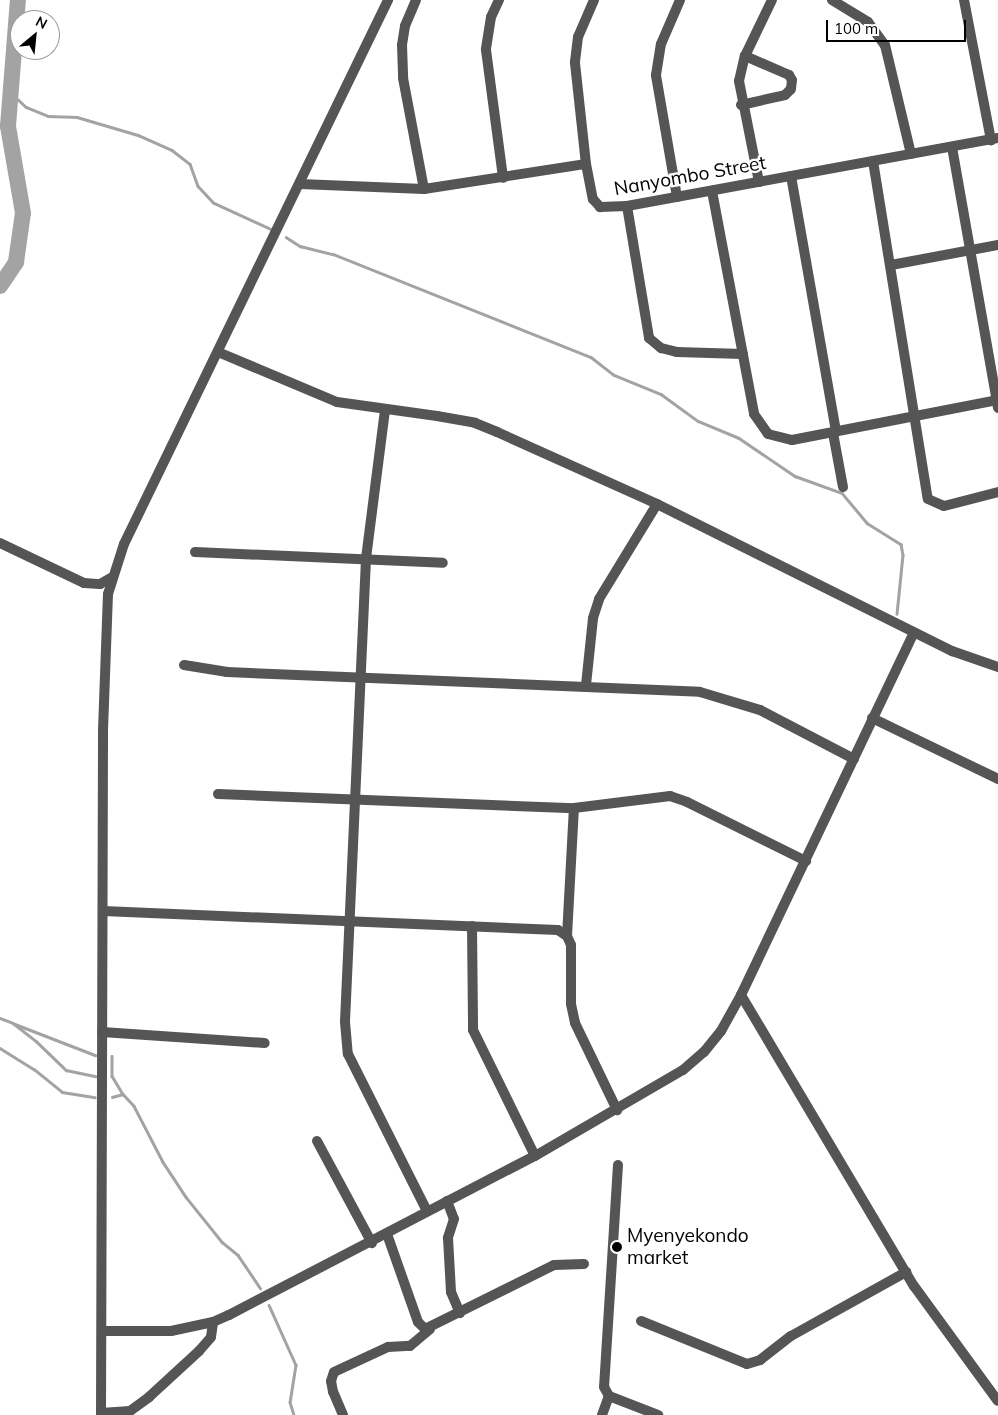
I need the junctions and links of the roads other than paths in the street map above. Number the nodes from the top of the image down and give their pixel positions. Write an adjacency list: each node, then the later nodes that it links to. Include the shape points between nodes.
1 (388, 0): 19 (street)
2 (416, 0): 20 (street, via 405,26 402,45 404,78)
3 (498, 0): 17 (street, via 491,17 486,50)
4 (594, 0): 15 (street, via 582,24 576,50)
5 (680, 0): 22 (street, via 662,44 656,76)
6 (772, 0): 9 (street)
7 (832, 0): 13 (street, via 868,22 885,45)
8 (964, 0): 11 (street)
9 (745, 56): 10 (street, via 739,82); 10 (street, via 789,75 792,80 791,89 785,96)
10 (741, 105): 18 (street)
11 (994, 139): 12 (street, Nanyombo Street)
12 (952, 147): 13 (street, Nanyombo Street); 25 (street)
13 (911, 154): 14 (street, Nanyombo Street)
14 (873, 161): 16 (street, Nanyombo Street); 26 (street)
15 (586, 164): 17 (street); 23 (street, Nanyombo Street, via 596,204 606,208)
16 (791, 176): 18 (street, Nanyombo Street); 32 (street)
17 (503, 178): 20 (street)
18 (759, 182): 21 (street, Nanyombo Street)
19 (300, 184): 20 (street); 27 (street)
20 (424, 189)
21 (712, 191): 22 (street, Nanyombo Street); 28 (street)
22 (677, 197): 23 (street, Nanyombo Street)
23 (627, 206): 28 (street, via 649,338 661,348 677,352)
24 (998, 245): 25 (street)
25 (972, 250): 26 (street); 29 (street)
26 (891, 265): 31 (street)
27 (218, 352): 30 (street, via 326,398); 40 (street, via 124,544)
28 (743, 354): 32 (street, via 754,414 768,434 792,440)
29 (998, 403): 31 (street)
30 (385, 410): 35 (street, via 475,423); 38 (street)
31 (916, 417): 32 (street); 34 (street, via 928,499 932,503 944,506)
32 (834, 433): 33 (street)
33 (843, 487)
34 (998, 492)
35 (657, 504): 41 (street); 45 (street, via 599,600 593,618)
36 (0, 543): 40 (street, via 84,583 100,584)
37 (195, 552): 38 (street)
38 (366, 559): 39 (street); 44 (street)
39 (443, 563)
40 (111, 578): 53 (street, via 105,644)
41 (914, 632): 43 (street); 46 (street)
42 (184, 665): 44 (street, via 227,672)
43 (998, 667)
44 (361, 679): 45 (street); 50 (street)
45 (586, 685): 47 (street, via 700,692 722,697 760,710)
46 (872, 718): 47 (street); 48 (street)
47 (854, 759): 52 (street)
48 (998, 779)
49 (218, 794): 50 (street)
50 (356, 800): 51 (street); 54 (street)
51 (574, 808): 52 (street, via 660,796 679,798); 56 (street)
52 (806, 862): 57 (street)
53 (103, 911): 54 (street); 58 (street)
54 (352, 920): 55 (street); 65 (street, via 345,1022 348,1054)
55 (472, 926): 56 (street, via 548,928); 62 (street, via 473,1030)
56 (567, 936): 60 (street, via 572,954 571,1004 575,1023)
57 (741, 994): 60 (street, via 721,1031 704,1052 683,1070); 69 (street)
58 (102, 1032): 59 (street); 74 (street)
59 (265, 1044)
60 (617, 1110): 62 (street)
61 (317, 1141): 67 (street)
62 (535, 1156): 64 (street)
63 (618, 1165): 75 (street, via 604,1387)
64 (447, 1202): 65 (street); 70 (street, via 454,1219 448,1238 451,1292)
65 (427, 1211): 66 (street)
66 (387, 1234): 67 (street); 73 (street, via 418,1322)
67 (372, 1243): 71 (street)
68 (584, 1264): 70 (street, via 554,1265)
69 (906, 1272): 72 (street, via 791,1336 760,1360 747,1364); 76 (street)
70 (460, 1313): 73 (street)
71 (213, 1322): 74 (street, via 172,1331); 77 (street, via 211,1337 149,1397 130,1411)
72 (641, 1322)
73 (430, 1329): 78 (street, via 410,1346 388,1347 334,1372 331,1381 333,1392)
74 (102, 1332): 77 (street)
75 (609, 1396): 79 (street); 80 (street)
76 (998, 1401)
77 (101, 1414)
78 (343, 1415)
79 (602, 1415)
80 (658, 1415)

